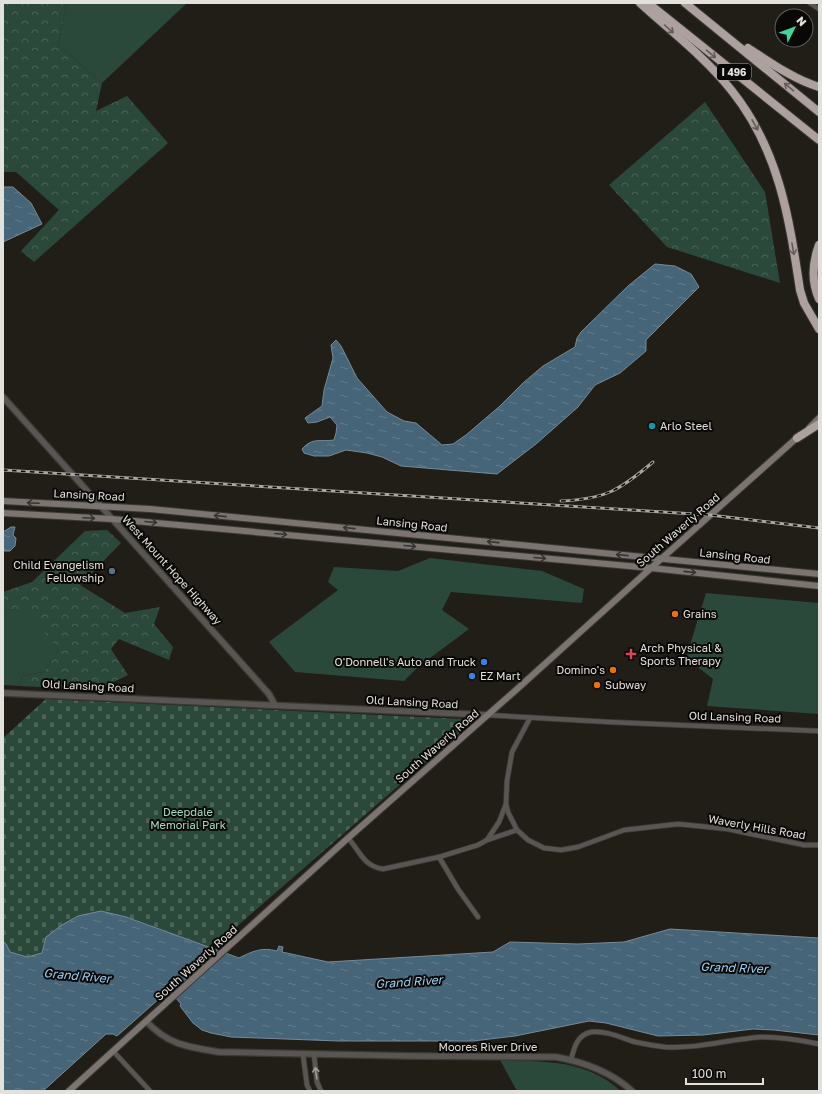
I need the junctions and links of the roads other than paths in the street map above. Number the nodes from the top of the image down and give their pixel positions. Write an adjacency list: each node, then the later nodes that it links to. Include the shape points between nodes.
1 (640, 3): 12 (highway, one-way to 12, via 718,74 759,132 770,154 785,204 800,290 804,303)
2 (648, 3): 9 (highway, I 496, one-way to 9)
3 (685, 3): 6 (highway, I 496)
4 (810, 3): 5 (street)
5 (819, 9)
6 (710, 23): 7 (highway, via 781,70); 8 (highway, I 496, one-way to 6)
7 (819, 87)
8 (819, 112)
9 (819, 140)
10 (819, 245): 11 (highway, via 813,270 814,287)
11 (819, 299)
12 (819, 329)
13 (3, 397): 18 (street, West Mount Hope Highway)
14 (819, 418): 16 (main road, South Waverly Road)
15 (819, 424): 16 (highway)
16 (797, 438): 21 (main road, South Waverly Road)
17 (3, 501): 18 (main road, Lansing Road, one-way to 17)
18 (100, 506): 20 (street, West Mount Hope Highway); 21 (main road, Lansing Road, one-way to 18)
19 (3, 513): 20 (main road, Lansing Road, one-way to 20)
20 (112, 519): 22 (main road, Lansing Road, one-way to 22); 26 (street, West Mount Hope Highway, via 269,694)
21 (661, 559): 22 (main road, South Waverly Road); 23 (main road, Lansing Road)
22 (651, 568): 24 (main road, Lansing Road, one-way to 24); 27 (main road, South Waverly Road)
23 (819, 574)
24 (819, 586)
25 (3, 692): 26 (street, Old Lansing Road)
26 (275, 705): 27 (street, Old Lansing Road)
27 (488, 715): 28 (street, Old Lansing Road); 32 (main road, South Waverly Road)
28 (530, 718): 29 (street, Old Lansing Road); 30 (street, via 512,752)
29 (819, 731)
30 (506, 804): 31 (street); 33 (street, via 500,822)
31 (517, 830): 33 (street); 34 (street, Waverly Hills Road, via 528,840 544,848 561,850 578,847 624,830 678,824 728,829 804,845)
32 (348, 838): 35 (street, via 367,863 376,868 383,869); 37 (main road, South Waverly Road)
33 (487, 840): 35 (street)
34 (819, 845)
35 (440, 857): 36 (street)
36 (478, 917)
37 (146, 1021): 39 (main road, South Waverly Road); 40 (street, Moores River Drive, via 172,1042 198,1049 236,1053)
38 (819, 1044): 42 (street, via 778,1037 761,1037 700,1046 666,1047 592,1032 577,1041)
39 (113, 1051): 43 (main road, South Waverly Road); 44 (street)
40 (303, 1054): 41 (street, Moores River Drive); 45 (street)
41 (314, 1055): 42 (street, Moores River Drive, via 556,1057); 46 (street, one-way to 41, via 317,1082)
42 (571, 1060): 47 (street, Moores River Drive, via 612,1076)
43 (69, 1091)
44 (150, 1091)
45 (310, 1091)
46 (321, 1091)
47 (632, 1091)

